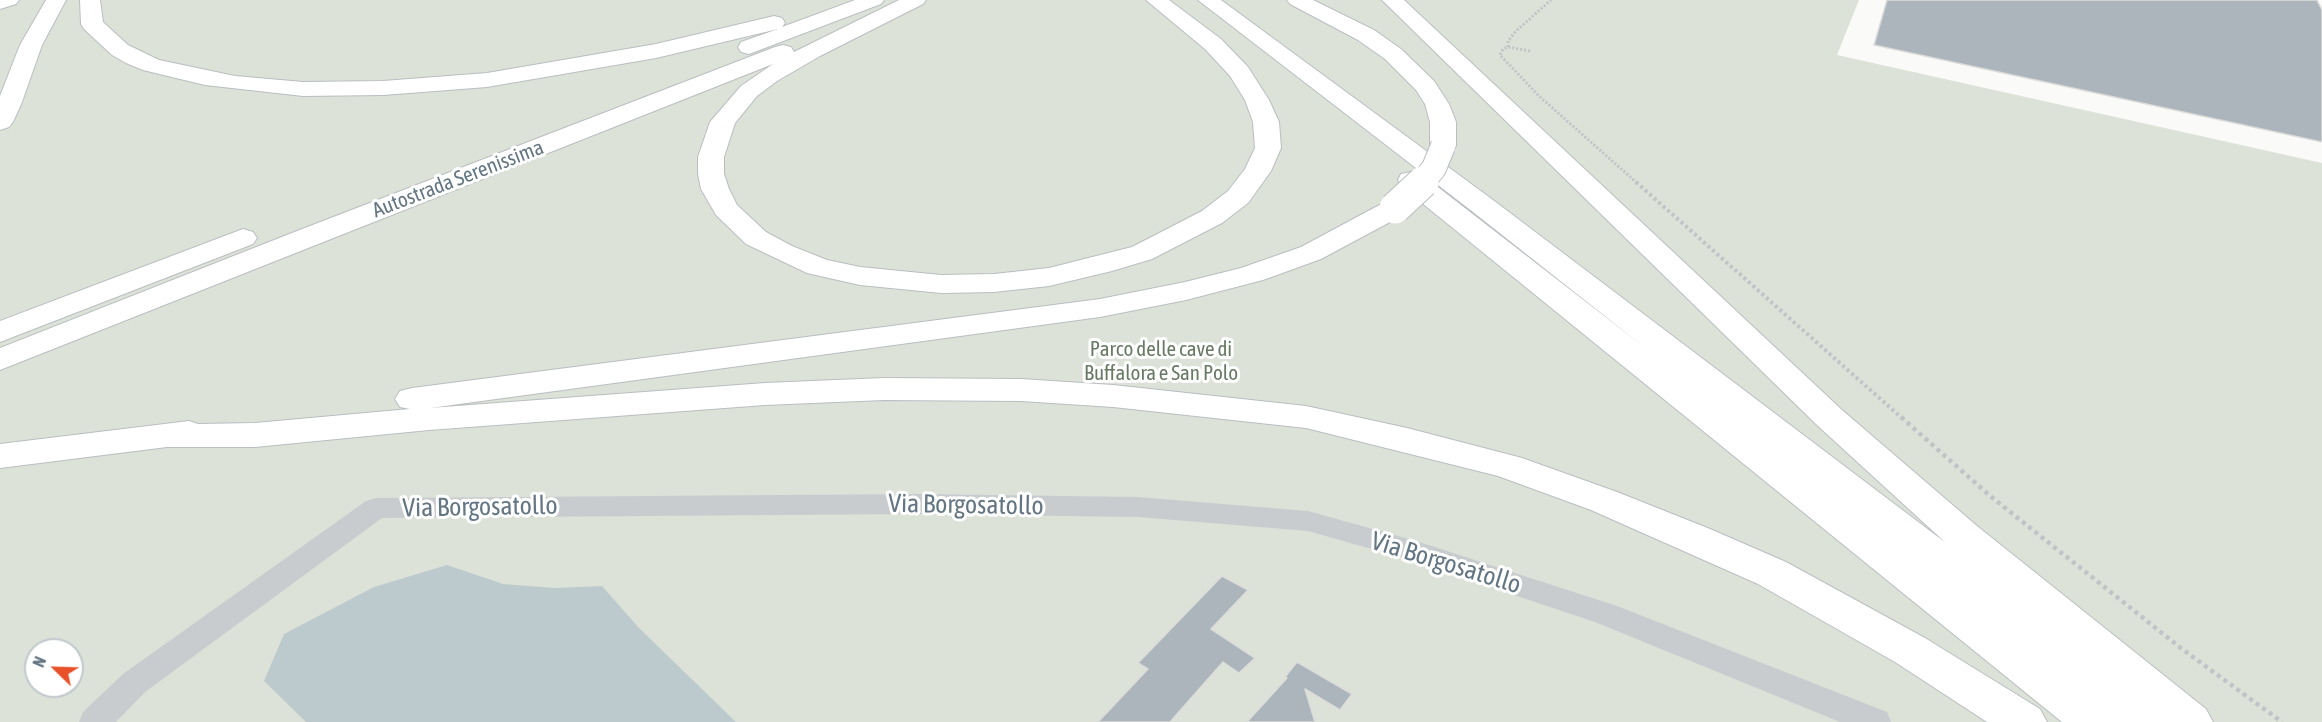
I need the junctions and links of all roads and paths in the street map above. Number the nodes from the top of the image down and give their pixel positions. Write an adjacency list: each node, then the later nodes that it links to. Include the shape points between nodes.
1 (9, 0): 13 (highway)
2 (56, 0): 16 (highway, via 31,45)
3 (90, 0): 4 (highway, via 92,24 120,50 151,65 235,83 344,89 486,80 582,65 706,40)
4 (853, 0)
5 (873, 0): 17 (highway, Autostrada Serenissima)
6 (916, 0): 7 (highway, via 769,76 749,91 723,122 711,157 715,189 726,209 756,238 818,267 860,276 941,284 994,283 1101,266 1142,253 1212,217 1238,197 1258,171 1268,148 1266,122 1240,72 1213,44); 18 (highway, Autostrada Serenissima)
7 (1156, 0)
8 (1184, 0): 24 (highway)
9 (1208, 0): 25 (highway, via 1483,206)
10 (1297, 0): 19 (highway, bridge, via 1366,35 1393,54 1426,86 1443,122 1443,146 1434,168 1417,189 1395,208 1311,253 1252,274 1100,308 264,419)
11 (1392, 0): 26 (highway, via 1830,418 1963,536)
12 (1551, 0): 14 (path, via 1516,31)
13 (0, 3)
14 (1508, 47): 15 (path); 27 (path, via 1500,55 1539,96 1989,495 2182,649)
15 (1530, 51)
16 (0, 122)
17 (0, 332)
18 (0, 360)
19 (168, 436): 20 (highway); 23 (highway, via 255,435 765,394 884,389 1021,390 1113,396 1306,417 1509,467 1696,538 1772,573 1881,634)
20 (0, 456)
21 (95, 722): 22 (street, Via Borgosatollo, via 134,684 376,508 917,504 1138,507 1308,521 1406,548 1606,614)
22 (1875, 722)
23 (2024, 722)
24 (2094, 722)
25 (2149, 722)
26 (2190, 722)
27 (2282, 722)

